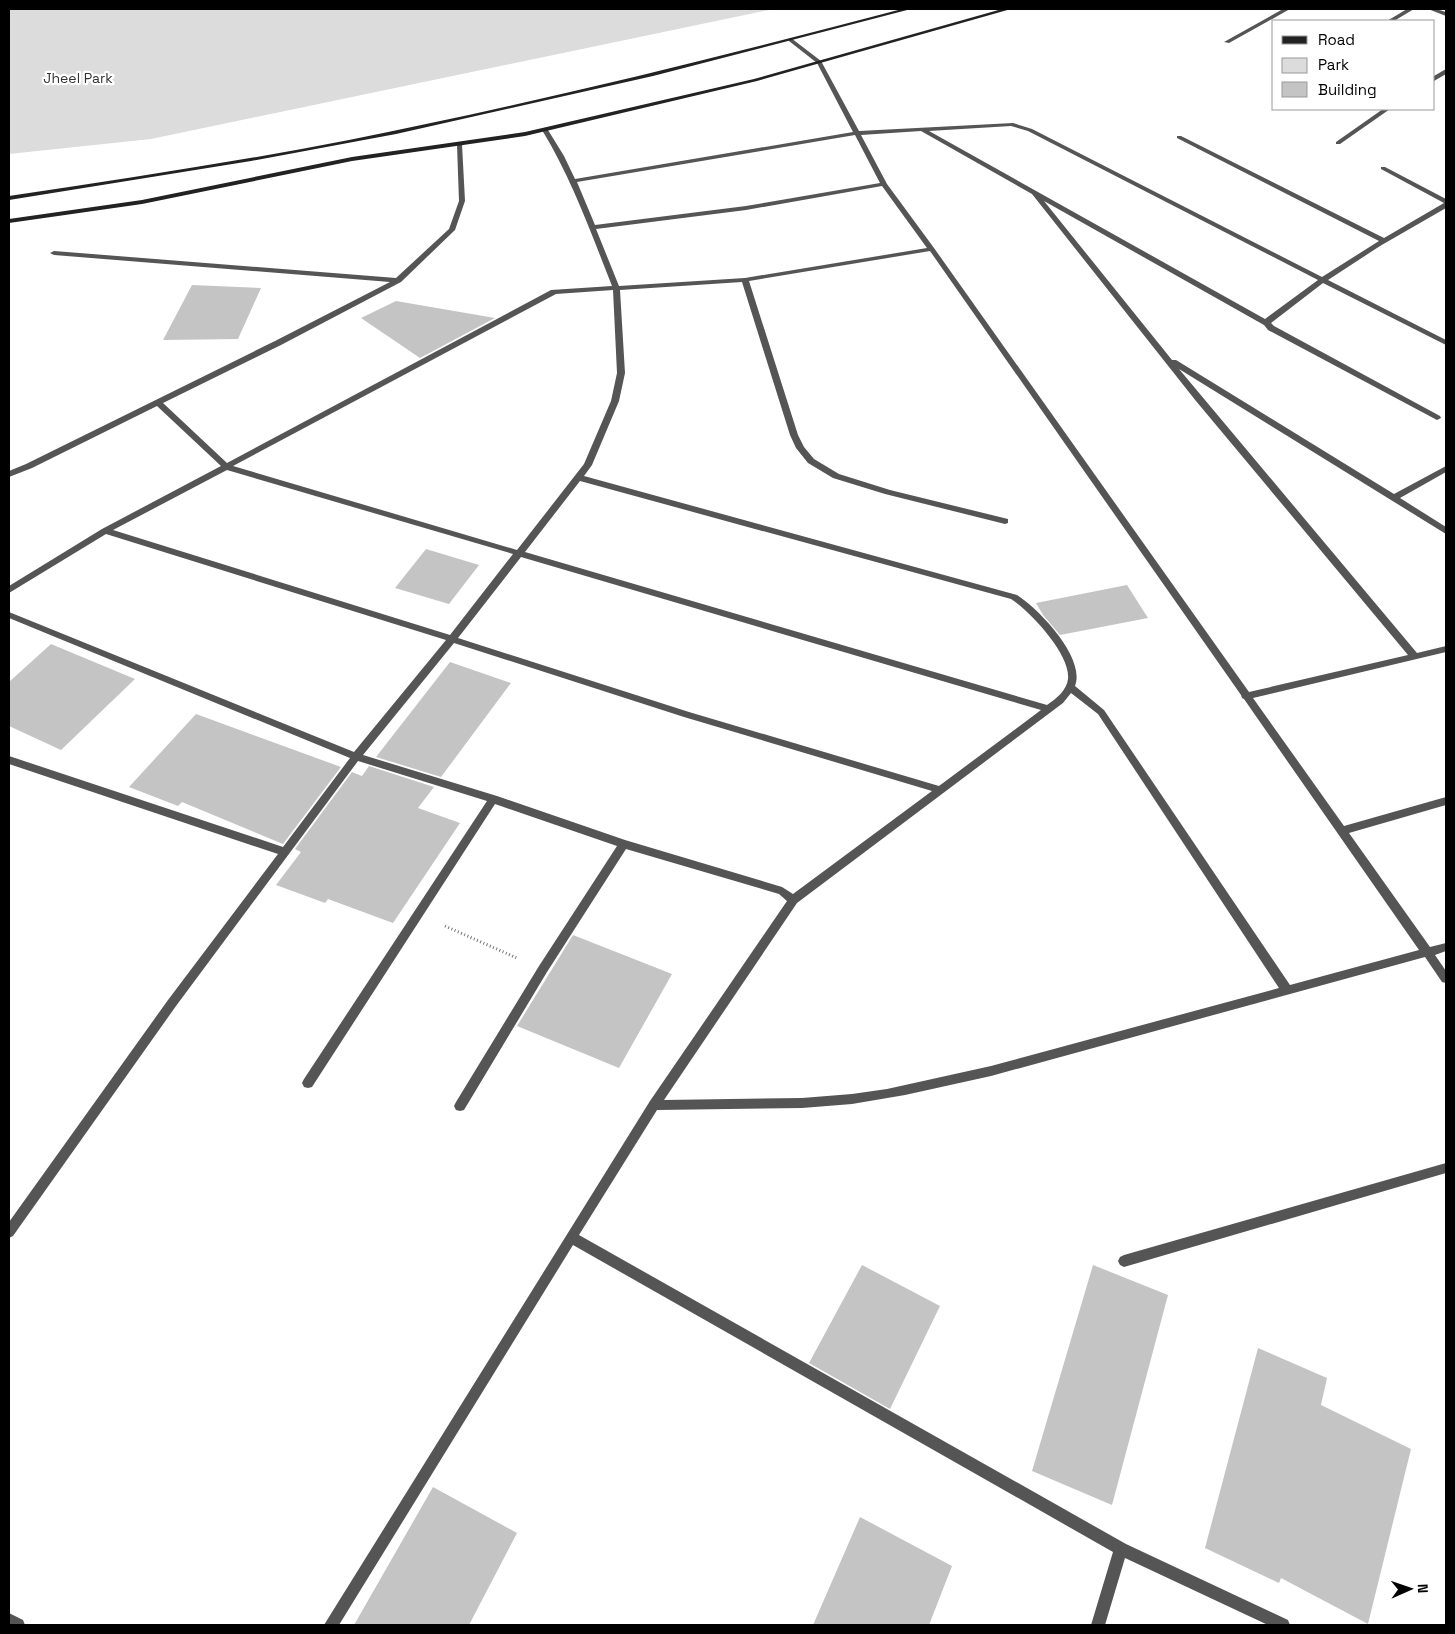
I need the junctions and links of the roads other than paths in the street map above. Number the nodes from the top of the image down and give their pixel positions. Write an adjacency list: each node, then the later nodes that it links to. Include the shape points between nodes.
1 (908, 9): 8 (main road)
2 (1008, 9): 10 (main road)
3 (1287, 9): 9 (street)
4 (1411, 9): 7 (street)
5 (1431, 9): 6 (street)
6 (1446, 14)
7 (1392, 20)
8 (791, 40): 10 (street); 24 (main road, via 395,132)
9 (1227, 42)
10 (818, 62): 14 (main road); 16 (street)
11 (1446, 71): 12 (street)
12 (1435, 78)
13 (1387, 110): 18 (street)
14 (545, 130): 19 (main road); 21 (street)
15 (923, 130): 16 (street); 23 (street); 31 (street, via 1001,124 1020,126)
16 (857, 133): 21 (street); 22 (street)
17 (1179, 137): 28 (street)
18 (1338, 143)
19 (460, 145): 26 (main road, via 352,159 142,202); 32 (street, via 462,201 452,230)
20 (1383, 168): 25 (street)
21 (573, 181): 27 (street)
22 (884, 184): 27 (street, via 746,208); 29 (street)
23 (1033, 192): 35 (street); 37 (street)
24 (9, 198)
25 (1446, 204): 28 (street)
26 (9, 221)
27 (592, 227): 34 (street)
28 (1383, 240): 31 (street)
29 (932, 249): 33 (street); 55 (street)
30 (54, 253): 32 (street)
31 (1323, 279): 35 (street); 36 (street)
32 (398, 280): 38 (street)
33 (745, 280): 34 (street); 45 (street, via 794,435 811,461 836,476)
34 (616, 288): 40 (street, via 554,292); 43 (street, via 621,373 615,401)
35 (1267, 323): 39 (street)
36 (1446, 343)
37 (1166, 358): 44 (street); 53 (street)
38 (158, 402): 40 (street); 42 (street)
39 (1437, 418)
40 (227, 467): 46 (street); 48 (street)
41 (1446, 469): 44 (street)
42 (9, 474)
43 (580, 478): 48 (street); 54 (street, via 1014,597 1038,616 1070,662 1074,674)
44 (1394, 498): 47 (street)
45 (1005, 521)
46 (104, 531): 49 (street); 51 (street)
47 (1446, 531)
48 (520, 552): 51 (street); 56 (street)
49 (9, 590)
50 (9, 616): 57 (street)
51 (452, 639): 57 (street); 59 (street, via 687,715)
52 (1446, 649): 53 (street)
53 (1415, 657): 55 (street)
54 (1071, 687): 56 (street, via 1060,701); 69 (street, via 1101,712)
55 (1245, 696): 62 (street)
56 (1048, 709): 59 (street)
57 (356, 757): 60 (street); 64 (street)
58 (9, 760): 64 (street)
59 (941, 790): 65 (street)
60 (493, 799): 63 (street); 70 (street)
61 (1446, 801): 62 (street)
62 (1341, 831): 67 (street)
63 (624, 844): 65 (street, via 782,891); 72 (street)
64 (285, 852): 74 (street, via 172,1003)
65 (793, 900): 71 (street)
66 (1446, 947): 67 (street)
67 (1427, 952): 68 (street); 69 (street)
68 (1446, 979)
69 (1287, 990): 71 (street, via 990,1072 923,1087 853,1098 766,1105)
70 (308, 1083)
71 (654, 1105): 75 (street)
72 (460, 1106)
73 (1446, 1168): 76 (street)
74 (9, 1232)
75 (572, 1236): 77 (street); 80 (street)
76 (1124, 1260)
77 (1121, 1549): 81 (street); 82 (street)
78 (9, 1620): 79 (street)
79 (18, 1625)
80 (331, 1625)
81 (1098, 1625)
82 (1283, 1625)

